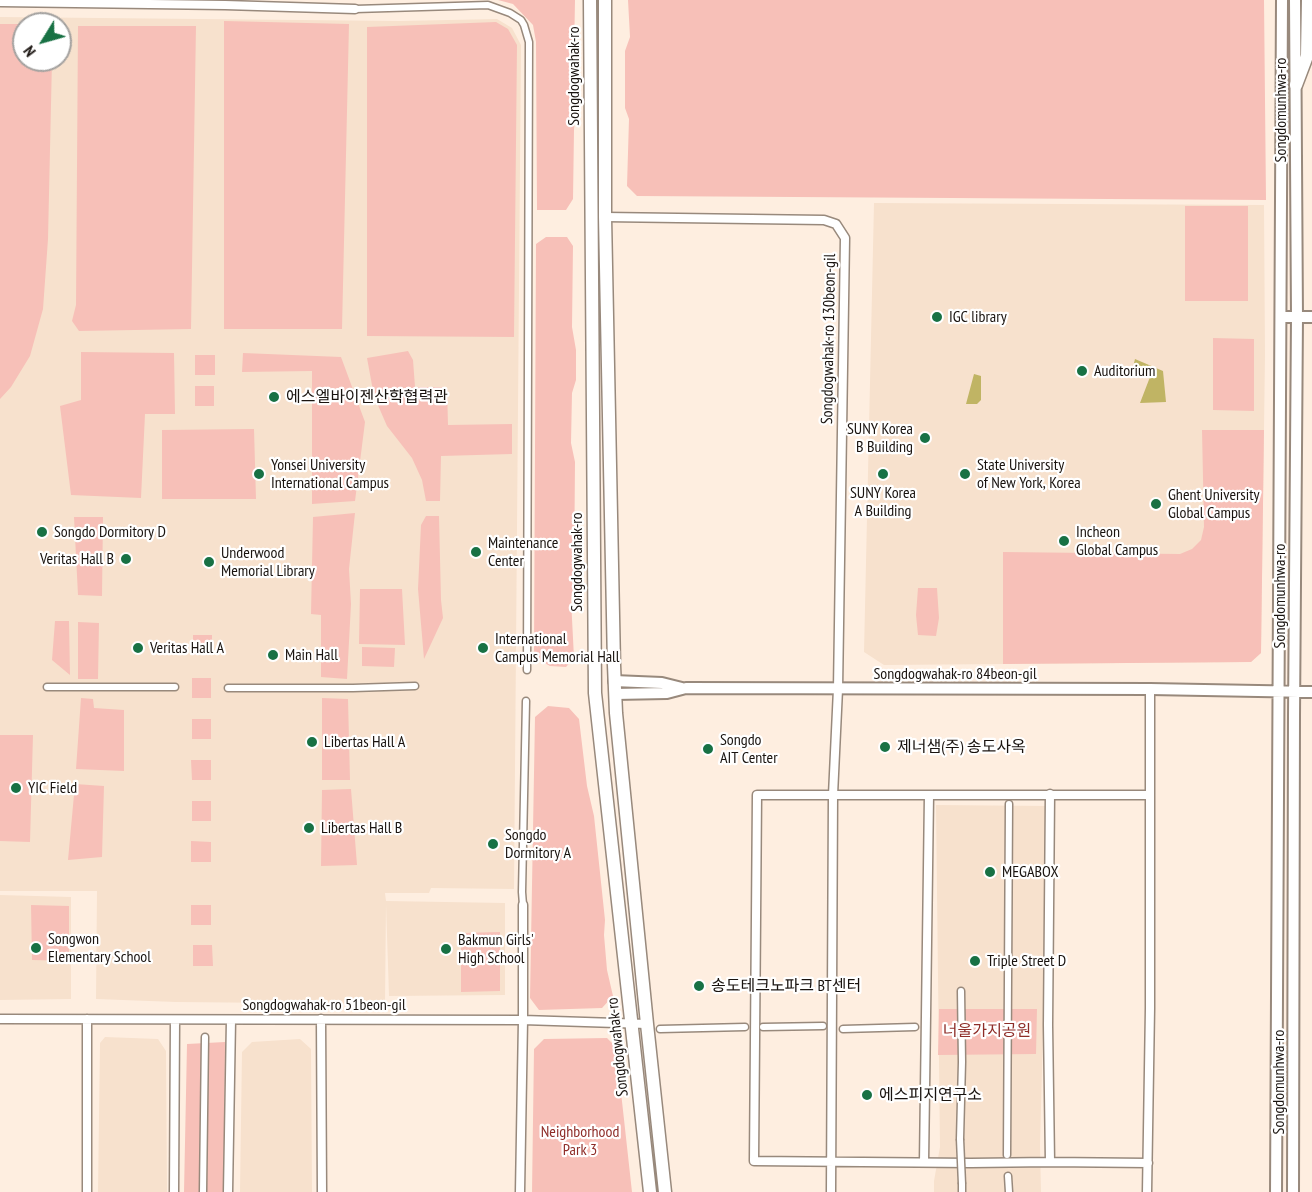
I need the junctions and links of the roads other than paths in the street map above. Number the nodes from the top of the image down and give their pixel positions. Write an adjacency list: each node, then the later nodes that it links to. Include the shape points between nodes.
1 (590, 0): 41 (main road, Songdogwahak-ro, via 595,693)
2 (605, 0): 10 (main road, Songdogwahak-ro)
3 (1282, 0): 11 (street, Songdomunhwa-ro)
4 (1295, 0): 9 (street, Songdomunhwa-ro)
5 (1308, 0): 9 (main road, via 1307,56)
6 (0, 3): 7 (street)
7 (210, 3): 8 (street)
8 (356, 9): 14 (street, via 488,5 521,20 530,42)
9 (1296, 85): 12 (street, Songdomunhwa-ro)
10 (605, 217): 15 (main road, Songdogwahak-ro); 21 (street, Songdogwahak-ro 130beon-gil, via 824,220 837,224 845,238)
11 (1281, 317): 12 (street); 23 (street, Songdomunhwa-ro)
12 (1297, 317): 13 (street); 24 (street, Songdomunhwa-ro)
13 (1312, 317)
14 (526, 670)
15 (614, 681): 20 (street); 26 (main road, Songdogwahak-ro)
16 (416, 686): 19 (street)
17 (47, 687): 18 (street)
18 (175, 687)
19 (228, 688)
20 (686, 688): 21 (street, Songdogwahak-ro 84beon-gil); 26 (street, Songdogwahak-ro 84beon-gil, via 667,693)
21 (838, 689): 22 (street, Songdogwahak-ro 84beon-gil); 29 (street, Songdogwahak-ro 130beon-gil)
22 (1150, 689): 23 (street, Songdogwahak-ro 84beon-gil); 31 (street)
23 (1279, 691): 24 (street, Songdogwahak-ro 84beon-gil); 68 (street, Songdomunhwa-ro)
24 (1295, 692): 25 (street, Songdogwahak-ro 84beon-gil); 69 (street, Songdomunhwa-ro)
25 (1312, 692)
26 (615, 694): 42 (main road, Songdogwahak-ro)
27 (526, 701): 33 (street)
28 (1050, 794): 30 (street); 31 (street); 53 (street)
29 (833, 795): 30 (street); 51 (street, Songdogwahak-ro 130beon-gil); 51 (street, via 757,795 754,1161)
30 (929, 795): 52 (street)
31 (1149, 795): 54 (street)
32 (1009, 804): 50 (street)
33 (523, 905): 40 (street)
34 (961, 991): 65 (street, bridge)
35 (0, 1019): 36 (street, Songdogwahak-ro 51beon-gil)
36 (87, 1019): 38 (street, Songdogwahak-ro 51beon-gil); 56 (street)
37 (321, 1019): 39 (street, Songdogwahak-ro 51beon-gil); 40 (street, Songdogwahak-ro 51beon-gil); 60 (street)
38 (175, 1020): 39 (street, Songdogwahak-ro 51beon-gil); 57 (street)
39 (231, 1020): 59 (street)
40 (524, 1020): 41 (street, Songdogwahak-ro 51beon-gil); 61 (street)
41 (632, 1024): 42 (street, Songdogwahak-ro 51beon-gil); 62 (main road, Songdogwahak-ro)
42 (647, 1024): 63 (main road, Songdogwahak-ro)
43 (823, 1026): 45 (street)
44 (745, 1027): 47 (street)
45 (763, 1027)
46 (915, 1027): 48 (street)
47 (660, 1029)
48 (843, 1029)
49 (206, 1037): 58 (street)
50 (1007, 1155)
51 (831, 1161): 52 (street); 64 (street, Songdogwahak-ro 130beon-gil)
52 (924, 1162): 53 (street)
53 (1050, 1162): 54 (street)
54 (1148, 1163): 67 (street)
55 (1008, 1176): 66 (street)
56 (87, 1192)
57 (174, 1192)
58 (203, 1192)
59 (228, 1192)
60 (322, 1192)
61 (520, 1192)
62 (650, 1192)
63 (665, 1192)
64 (831, 1192)
65 (962, 1192)
66 (1009, 1192)
67 (1147, 1192)
68 (1276, 1192)
69 (1293, 1192)

